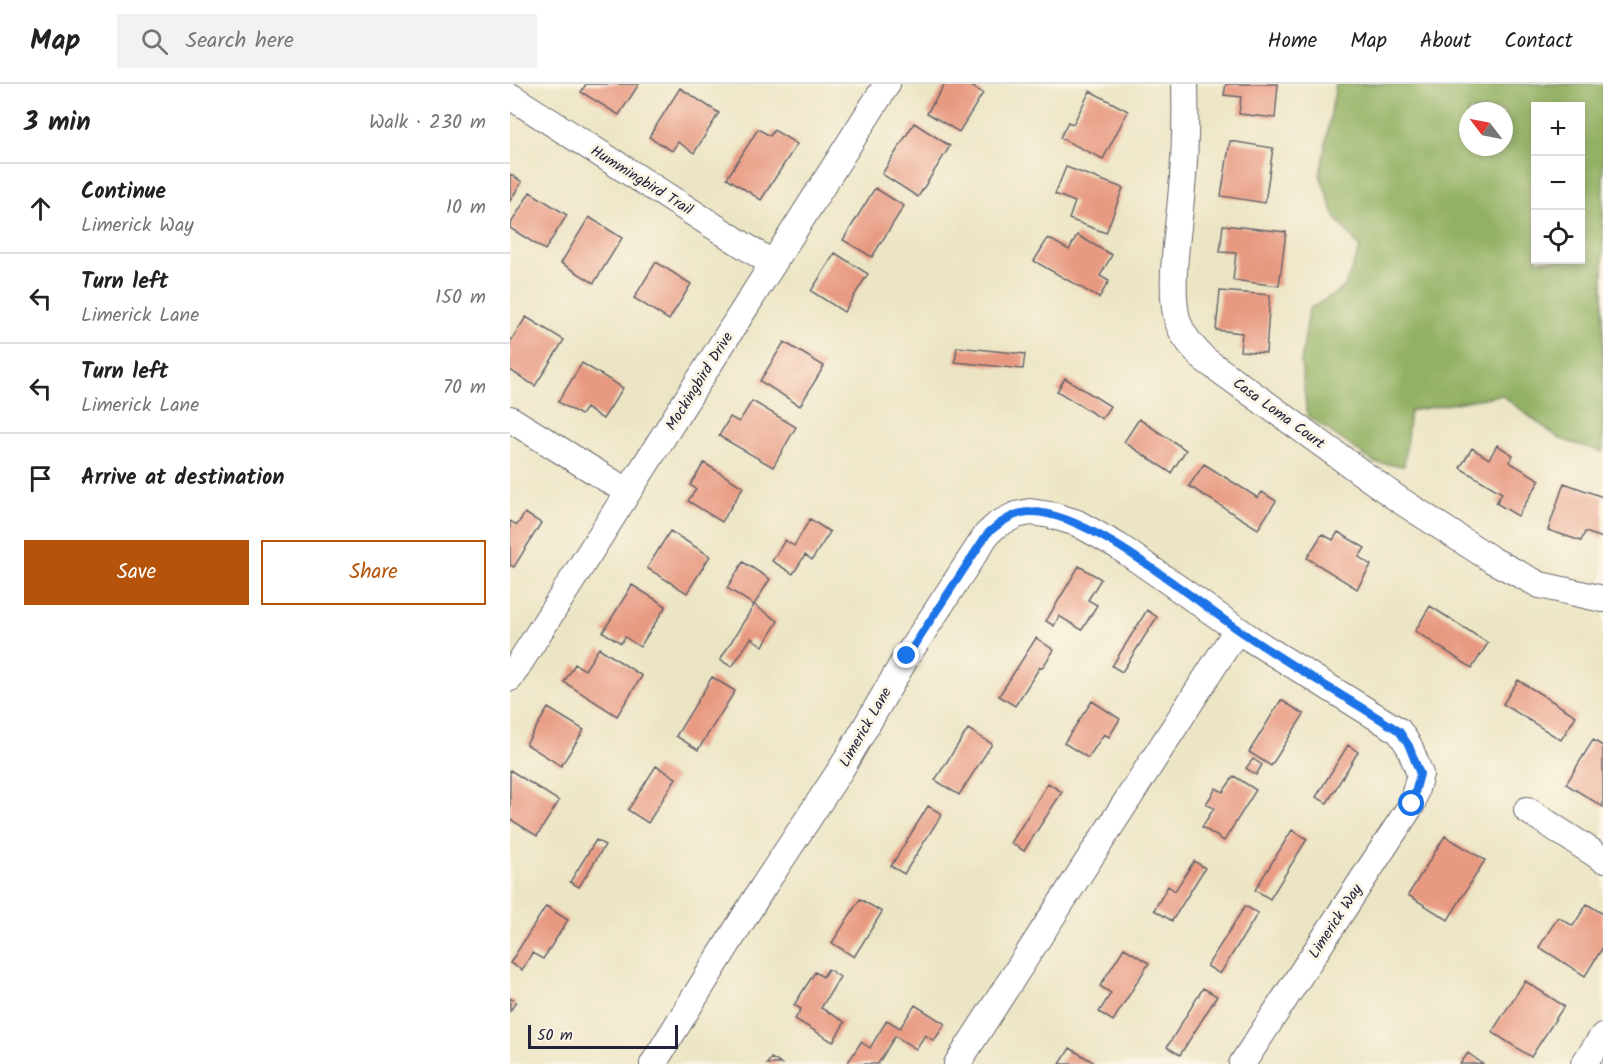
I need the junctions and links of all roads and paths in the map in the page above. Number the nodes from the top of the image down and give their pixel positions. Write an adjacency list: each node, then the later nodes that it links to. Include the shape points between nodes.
1 (887, 84): 4 (street, Mockingbird Drive)
2 (1185, 84): 7 (street, Casa Loma Court, via 1182,197 1174,283 1177,320 1184,337 1223,373 1398,499 1494,561 1540,585)
3 (510, 96): 4 (street, Hummingbird Trail)
4 (773, 264): 6 (street, Mockingbird Drive)
5 (510, 419): 6 (street)
6 (628, 492): 9 (street, Mockingbird Drive)
7 (1603, 599)
8 (1237, 630): 10 (street, Limerick Lane, via 1399,731); 14 (street, Limerick Lane, via 1118,546 1077,523 1030,512 998,524 987,534 907,656 841,769); 15 (street)
9 (510, 678)
10 (1420, 774): 16 (street, Limerick Way, via 1412,804)
11 (1527, 810): 12 (street)
12 (1603, 859)
13 (1603, 1036): 17 (street)
14 (653, 1064)
15 (957, 1064)
16 (1242, 1064)
17 (1584, 1064)

